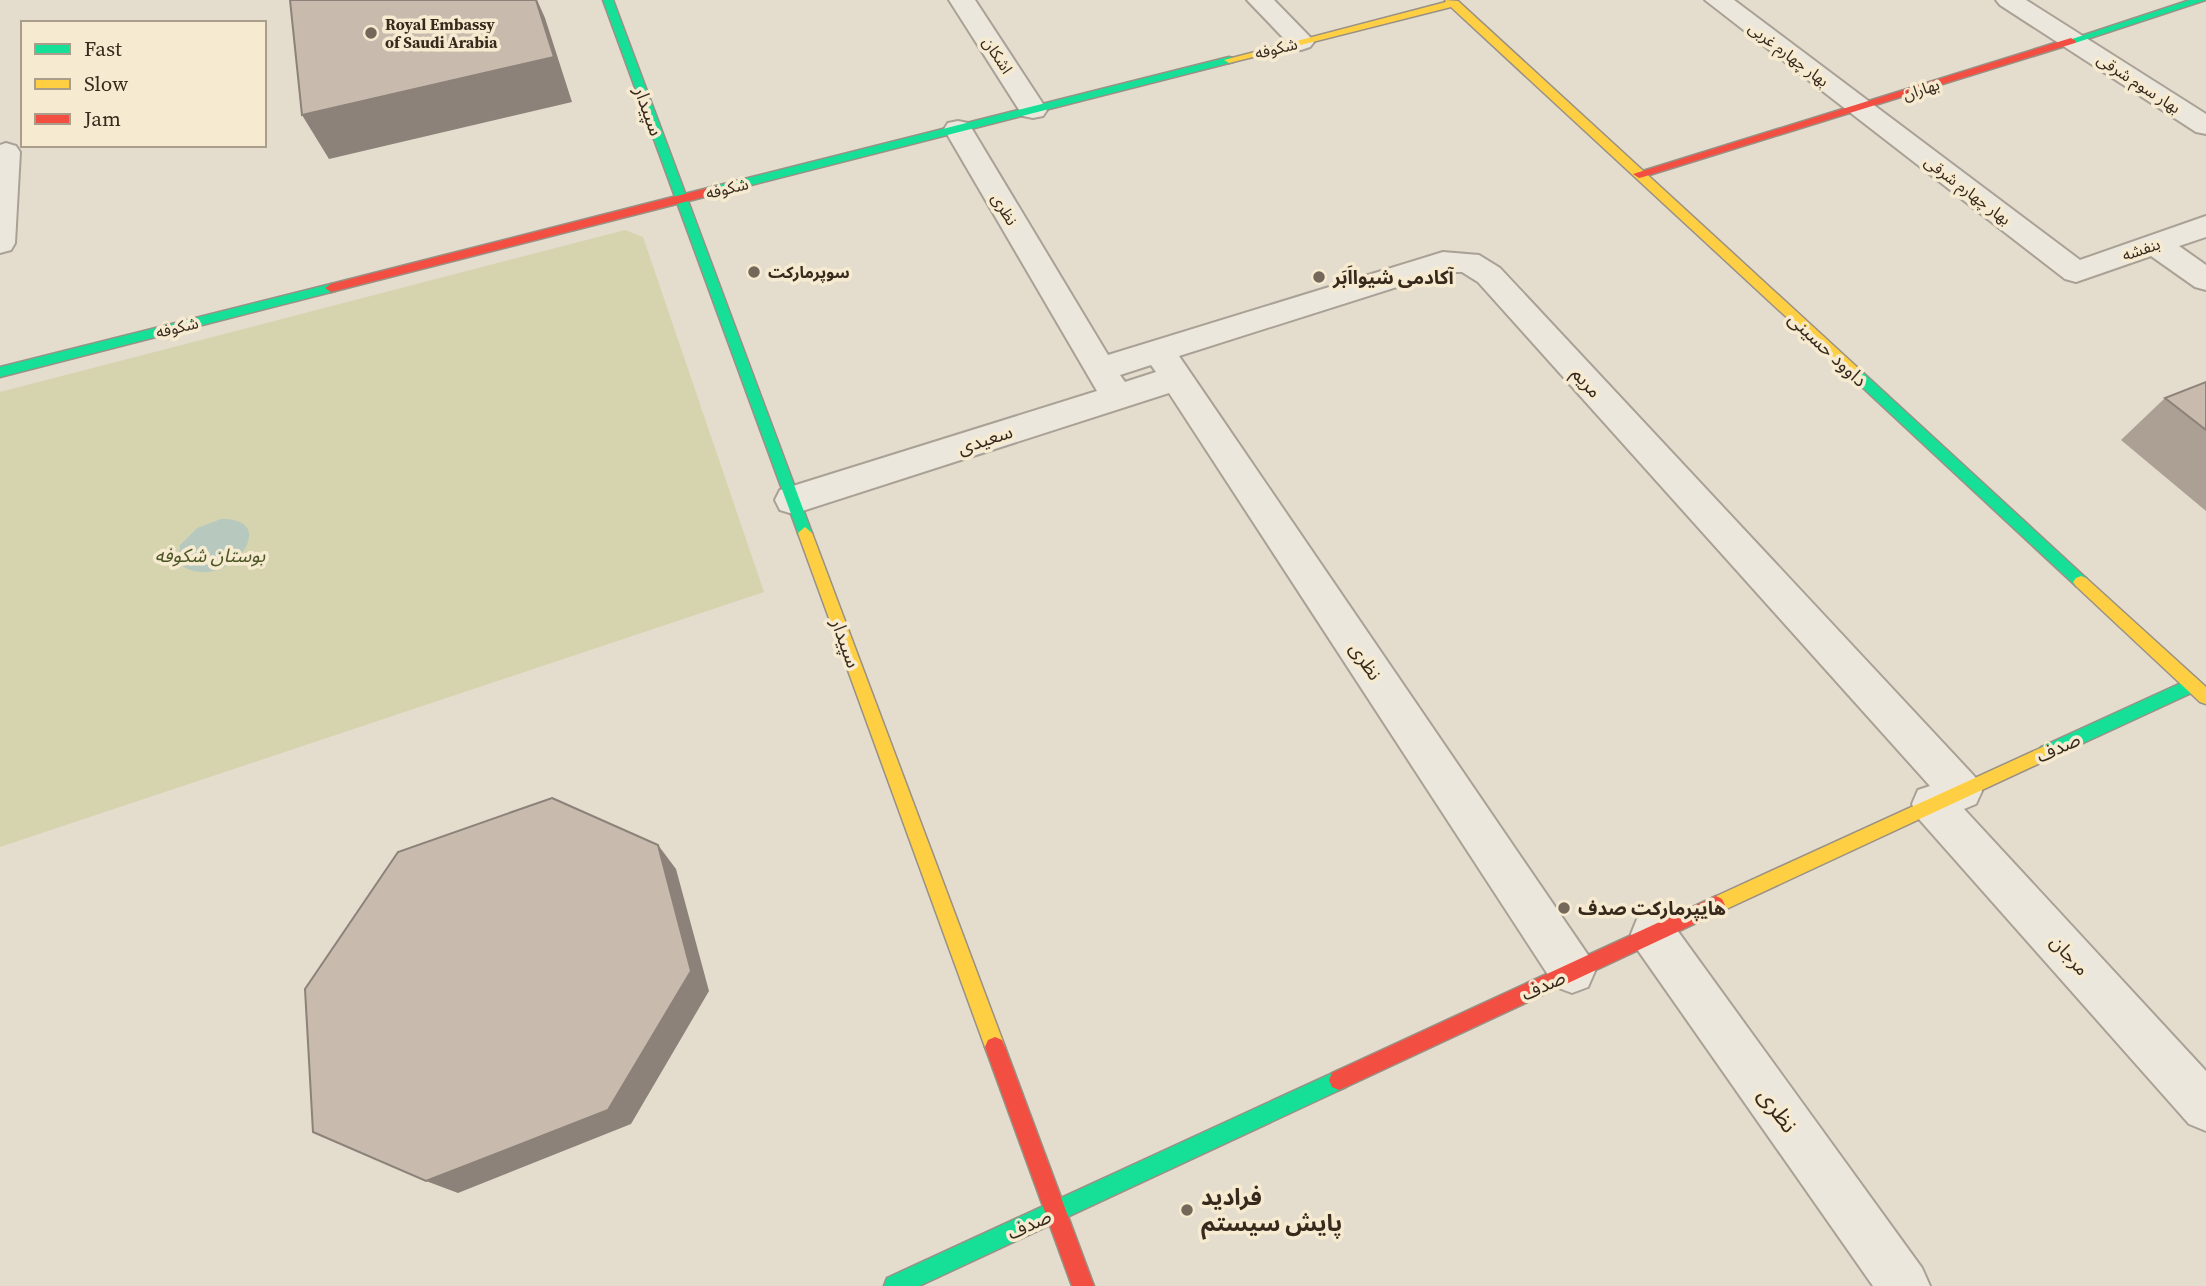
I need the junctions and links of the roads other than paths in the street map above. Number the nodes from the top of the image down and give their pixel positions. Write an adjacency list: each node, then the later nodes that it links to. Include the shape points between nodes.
1 (608, 0): 16 (street, سپیدار)
2 (962, 0): 11 (street, اشکان)
3 (1260, 0): 9 (street)
4 (1718, 0): 10 (street, بهار چهارم غربی)
5 (2009, 0): 8 (street, بهار سوم شرقی)
6 (2201, 0): 8 (street, بهاران)
7 (1452, 2): 9 (street, شکوفه); 15 (street, داوود حسینی)
8 (2073, 40): 10 (street, بهاران); 12 (street, بهار سوم شرقی)
9 (1301, 42): 11 (street, شکوفه)
10 (1860, 108): 15 (street, بهاران); 20 (street, بهار چهارم شرقی)
11 (1033, 110): 13 (street, شکوفه)
12 (2206, 126)
13 (958, 129): 16 (street, شکوفه); 24 (street, نظری)
14 (6, 152): 18 (street)
15 (1639, 174): 26 (street, داوود حسینی)
16 (681, 199): 23 (street, شکوفه); 25 (street, سپیدار)
17 (2206, 226): 19 (street, بنفشه)
18 (0, 243)
19 (2155, 244): 20 (street, بنفشه); 21 (street)
20 (2076, 271)
21 (2206, 280)
22 (1168, 364): 24 (street, مریم); 28 (street, مریم, via 1443,261 1468,262 1489,275); 30 (street, نظری)
23 (0, 372)
24 (1109, 383): 25 (street, سعیدی)
25 (793, 500): 32 (street, سپیدار)
26 (2192, 685): 27 (street, داوود حسینی); 28 (street, صدف)
27 (2206, 698)
28 (1947, 798): 29 (street, صدف); 31 (street, مرجان)
29 (1653, 934): 30 (street, صدف); 35 (street, نظری)
30 (1572, 971): 32 (street, صدف)
31 (2206, 1107)
32 (1056, 1211): 33 (street, صدف); 34 (street, سپیدار)
33 (895, 1286)
34 (1083, 1286)
35 (1904, 1286)

